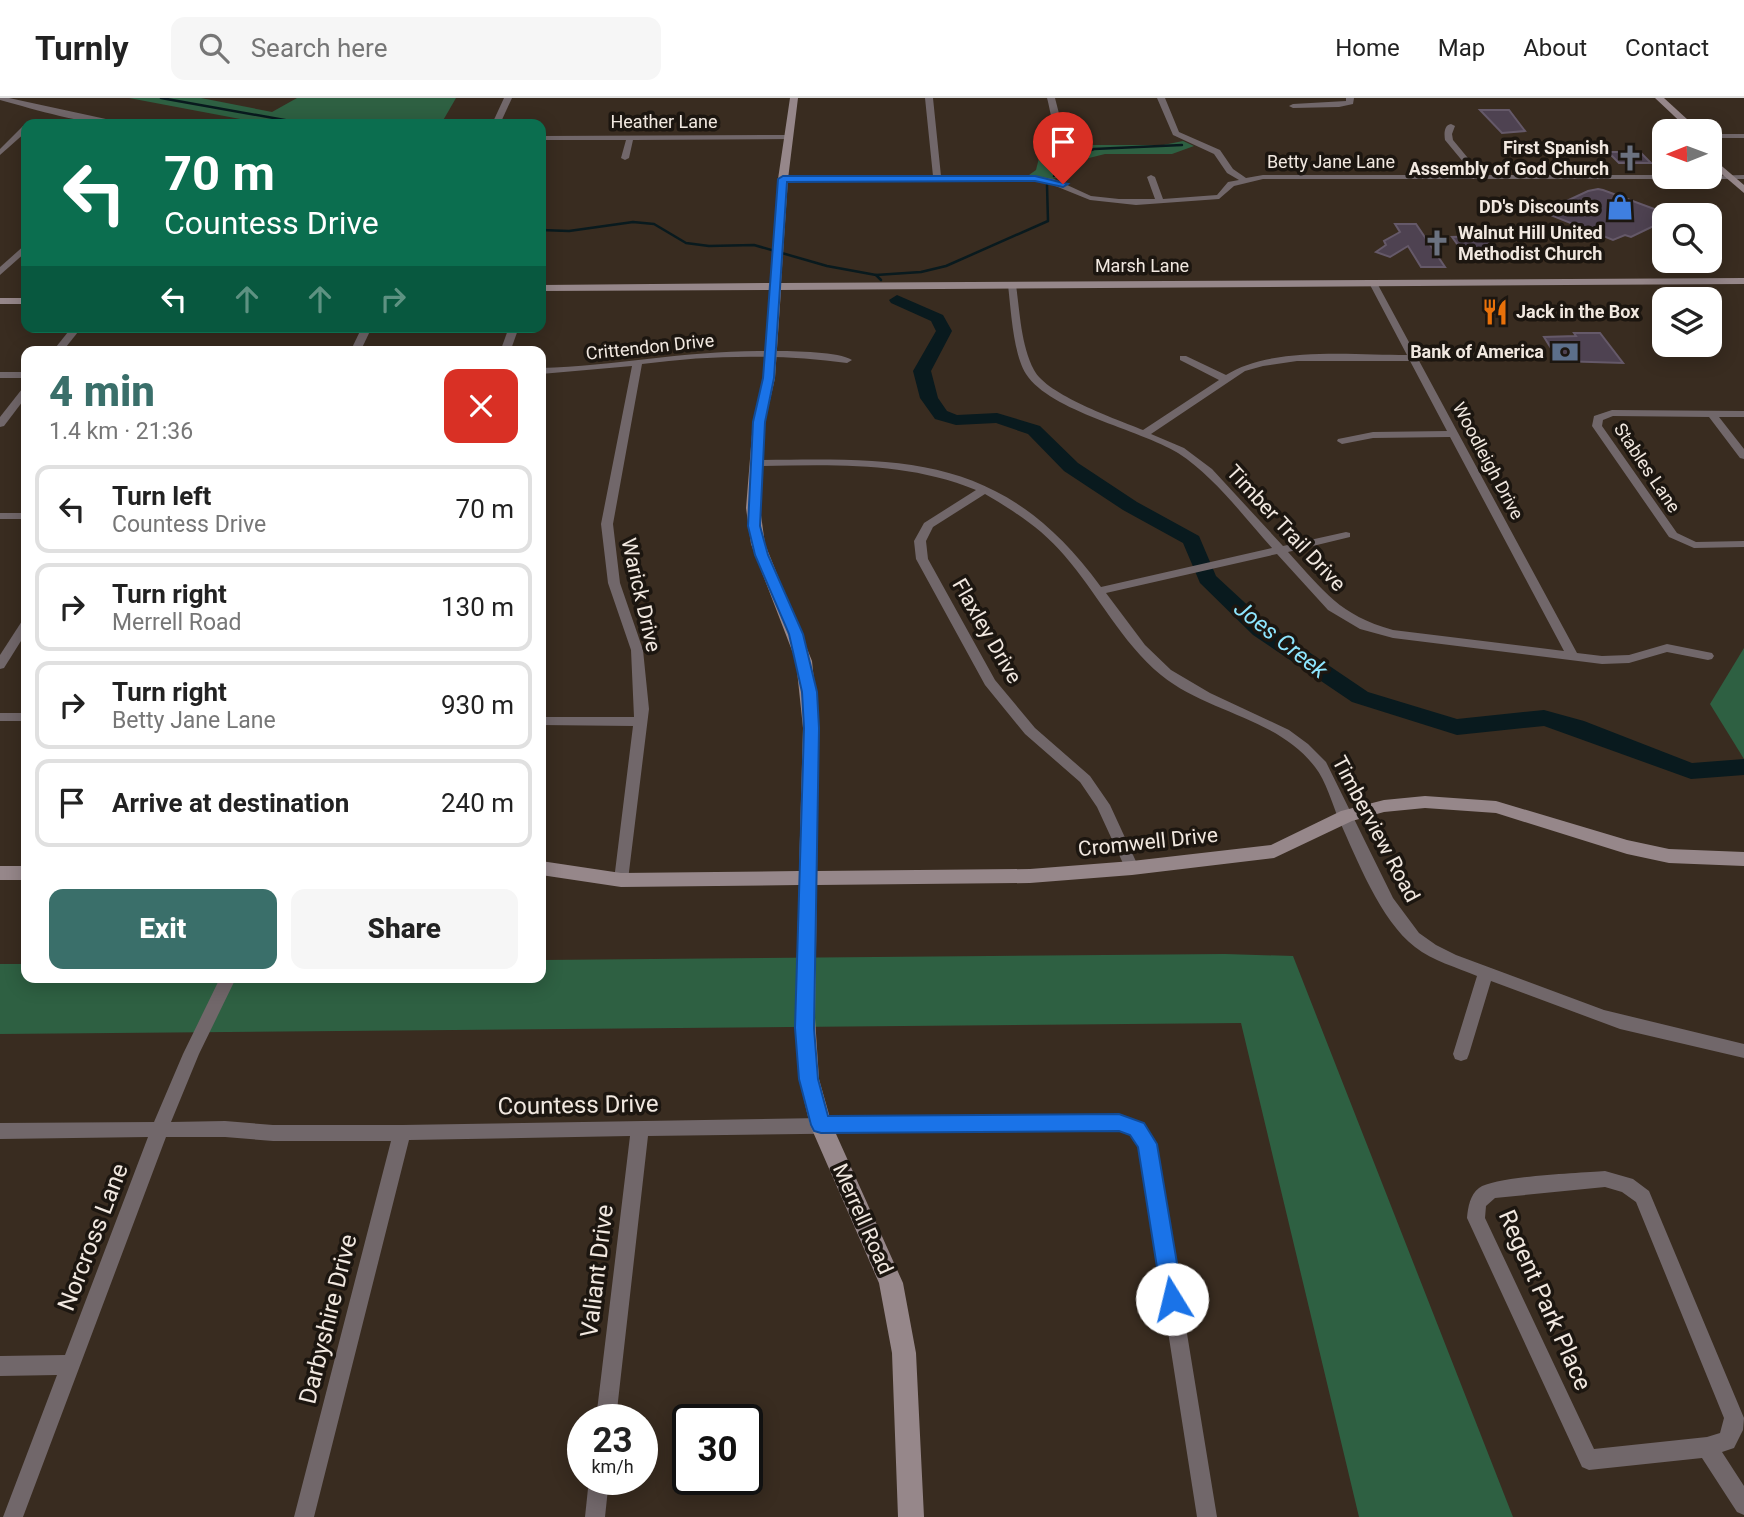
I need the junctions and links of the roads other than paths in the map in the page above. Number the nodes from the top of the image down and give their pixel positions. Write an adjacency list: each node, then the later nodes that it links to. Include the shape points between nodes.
1 (0, 98): 11 (street)
2 (508, 98): 14 (street)
3 (794, 98): 19 (street, Merrell Road)
4 (929, 98): 33 (street)
5 (1051, 98): 24 (street, via 1060,134)
6 (1161, 98): 35 (street, via 1176,133 1217,152 1230,171)
7 (1350, 98): 10 (street, via 1339,105)
8 (1659, 98): 9 (street); 16 (street)
9 (1646, 99): 15 (street)
10 (1293, 106)
11 (55, 112): 12 (street); 13 (street)
12 (44, 117)
13 (96, 119)
14 (498, 119)
15 (1668, 119)
16 (1682, 119)
17 (1451, 126): 31 (street, via 1450,140)
18 (21, 133): 25 (street)
19 (788, 136): 23 (street, Heather Lane); 34 (street, Merrell Road)
20 (1722, 136): 21 (street)
21 (1744, 136)
22 (546, 138): 23 (street, Heather Lane)
23 (631, 138): 27 (street)
24 (1068, 139)
25 (0, 153)
26 (1722, 156): 29 (street)
27 (625, 158)
28 (1722, 170): 32 (street)
29 (1744, 176): 32 (street, Betty Jane Lane)
30 (1151, 177): 38 (street)
31 (1480, 177): 32 (street, Betty Jane Lane); 35 (street, Betty Jane Lane)
32 (1729, 177): 36 (street)
33 (937, 178): 34 (street); 38 (street, via 1049,180 1104,200)
34 (783, 179): 48 (street, Merrell Road)
35 (1243, 179): 37 (street, Betty Jane Lane)
36 (1744, 190)
37 (1219, 197): 38 (street); 39 (street)
38 (1159, 200)
39 (1230, 202)
40 (21, 252): 41 (street)
41 (0, 272)
42 (1744, 281): 43 (street, Marsh Lane)
43 (1652, 286): 44 (street, Marsh Lane); 47 (street, Marsh Lane)
44 (1375, 287): 46 (street, Marsh Lane); 56 (street, Woodleigh Drive)
45 (546, 288): 48 (street, Marsh Lane)
46 (1012, 289): 48 (street, Marsh Lane); 67 (street, Timber Trail Drive, via 1030,372 1043,387)
47 (1744, 289)
48 (775, 290): 51 (street, Marsh Lane); 54 (street, Merrell Road)
49 (0, 292): 50 (street)
50 (21, 292)
51 (546, 296)
52 (0, 301): 53 (street)
53 (21, 301)
54 (771, 356): 57 (street, Crittendon Drive); 58 (street, Crittendon Drive); 71 (street, Merrell Road)
55 (1183, 358): 62 (street)
56 (1414, 358): 62 (street, via 1297,358 1242,369); 68 (street, Woodleigh Drive)
57 (847, 360)
58 (638, 362): 59 (street, Crittendon Drive); 86 (street, Warick Drive, via 607,524 614,583 637,650)
59 (546, 371)
60 (0, 375): 61 (street)
61 (21, 375)
62 (1226, 379): 67 (street)
63 (21, 397): 66 (street)
64 (1711, 413): 65 (street); 70 (street); 76 (street, Stables Lane, via 1612,413 1598,418 1597,426 1673,535 1694,545)
65 (1744, 414)
66 (0, 424)
67 (1144, 433): 77 (street, Timber Trail Drive, via 1180,450 1208,471)
68 (1455, 434): 69 (street, via 1373,435); 80 (street, Woodleigh Drive)
69 (1342, 441)
70 (1744, 456)
71 (757, 463): 72 (street, Timberview Road, via 904,464 963,478); 93 (street, Merrell Road, via 753,508 758,544 796,634 809,692)
72 (985, 489): 78 (street, Timberview Road, via 1054,535); 89 (street, Flaxley Drive, via 928,525 920,541 922,559 990,682 1030,731 1086,779)
73 (0, 516): 74 (street)
74 (21, 516)
75 (1346, 535): 77 (street)
76 (1744, 544)
77 (1280, 550): 78 (street); 80 (street, Timber Trail Drive, via 1332,607 1364,626 1393,634)
78 (1099, 591): 87 (street, Timberview Road, via 1145,652 1168,674 1296,740 1321,765)
79 (21, 632): 82 (street)
80 (1573, 655): 81 (street, Timber Trail Drive, via 1629,659 1667,648)
81 (1708, 656)
82 (0, 665)
83 (0, 717): 84 (street)
84 (21, 717)
85 (546, 721): 86 (street)
86 (640, 722): 94 (street, Warick Drive)
87 (1347, 816): 88 (street, Cromwell Drive, via 1384,806 1456,802 1496,807 1669,856); 89 (street, Cromwell Drive, via 1274,851); 95 (street, Timberview Road, via 1372,870 1416,939)
88 (1744, 859)
89 (1132, 868): 93 (street, Cromwell Drive, via 1030,876)
90 (546, 870): 94 (street, Cromwell Drive)
91 (0, 873): 92 (street)
92 (21, 873)
93 (808, 877): 94 (street, Cromwell Drive); 99 (street, Merrell Road, via 805,1028 809,1079)
94 (621, 880)
95 (1486, 972): 97 (street, Timberview Road, via 1612,1019); 98 (street)
96 (226, 983): 101 (street, Norcross Lane)
97 (1744, 1051)
98 (1461, 1054)
99 (821, 1125): 100 (street, Countess Drive); 113 (street, Merrell Road, via 891,1283 904,1353); 114 (street, Countess Drive, via 1119,1123 1137,1129 1147,1144)
100 (640, 1128): 103 (street, Countess Drive); 106 (street, Valiant Drive)
101 (160, 1129): 102 (street, Countess Drive); 103 (street, Countess Drive); 104 (street, Norcross Lane)
102 (0, 1131)
103 (402, 1133): 111 (street, Darbyshire Drive)
104 (69, 1365): 105 (street); 110 (street, Norcross Lane)
105 (0, 1366)
106 (608, 1404)
107 (1707, 1447): 107 (street, Regent Park Place, via 1589,1460 1476,1218 1476,1205 1483,1195 1492,1190 1605,1178 1627,1185 1643,1197 1734,1418 1727,1441); 109 (street)
108 (597, 1495): 112 (street)
109 (1744, 1505)
110 (13, 1517)
111 (304, 1517)
112 (595, 1517)
113 (911, 1517)
114 (1207, 1517)

